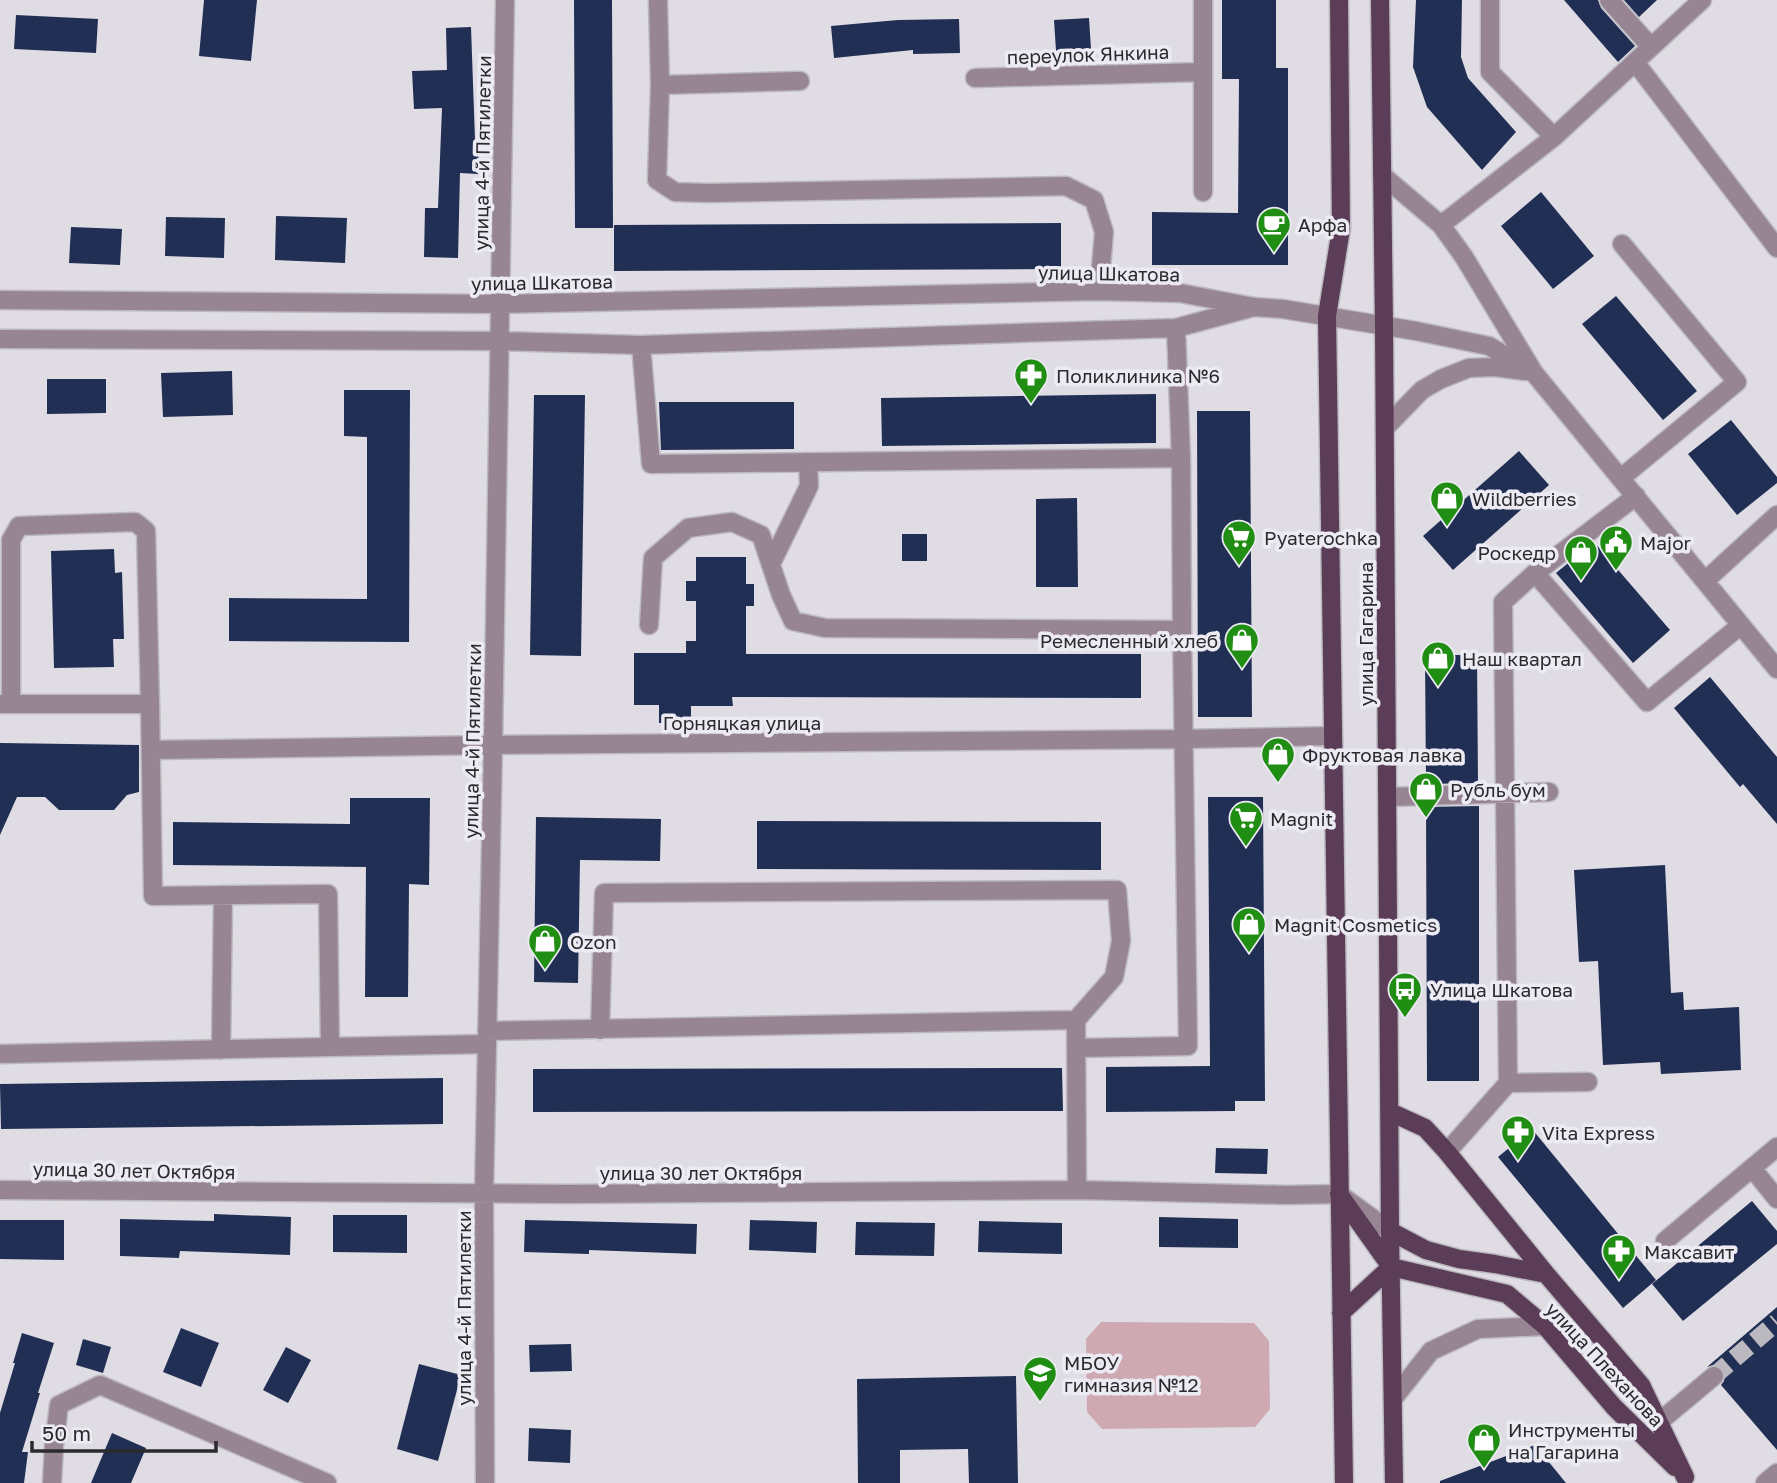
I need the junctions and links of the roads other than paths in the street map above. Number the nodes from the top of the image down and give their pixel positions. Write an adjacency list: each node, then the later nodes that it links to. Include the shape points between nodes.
1 (505, 0): 23 (street, улица 4-й Пятилетки)
2 (658, 0): 14 (street)
3 (1203, 0): 11 (street)
4 (1339, 0): 25 (main road, улица Гагарина, via 1340,229)
5 (1380, 0): 16 (main road, улица Гагарина)
6 (1490, 0): 15 (street, via 1490,72)
7 (1609, 0): 9 (street)
8 (1702, 0): 9 (street)
9 (1651, 47): 10 (street)
10 (1635, 62): 15 (street); 20 (street)
11 (1203, 72): 12 (street, переулок Янкина); 17 (street)
12 (975, 78)
13 (800, 81): 14 (street)
14 (660, 85): 21 (street, via 657,180 675,192 1066,187 1094,200 1098,211 1104,232)
15 (1554, 136): 18 (street)
16 (1382, 175): 18 (street); 26 (main road, улица Гагарина)
17 (1203, 192)
18 (1441, 225): 31 (street)
19 (1622, 244): 35 (street, via 1737,382)
20 (1777, 247)
21 (1099, 291): 23 (street, улица Шкатова); 24 (street, улица Шкатова, via 1180,293)
22 (0, 300): 23 (street, улица Шкатова)
23 (500, 304): 29 (street, улица 4-й Пятилетки)
24 (1254, 307): 25 (street); 27 (street)
25 (1327, 316): 26 (street); 47 (main road, улица Гагарина)
26 (1384, 326): 31 (street, via 1489,346); 32 (main road, улица Гагарина)
27 (1176, 328): 30 (street); 33 (street)
28 (0, 339): 29 (street)
29 (500, 341): 30 (street); 49 (street, улица 4-й Пятилетки)
30 (641, 345): 34 (street, via 651,464)
31 (1534, 373): 32 (street, via 1495,367 1469,369 1441,379 1422,390); 35 (street)
32 (1385, 428): 53 (main road, улица Гагарина)
33 (1181, 458): 34 (street); 43 (street)
34 (808, 462): 38 (street, via 809,486)
35 (1621, 478): 36 (street)
36 (1636, 496): 39 (street); 40 (street)
37 (1777, 515): 40 (street)
38 (771, 564): 41 (street, via 761,536 742,527 732,523 688,528 653,558); 43 (street, via 793,621 825,628)
39 (1535, 573): 42 (street, via 1647,702); 52 (street, via 1503,602)
40 (1705, 582): 42 (street)
41 (649, 625)
42 (1741, 625): 44 (street)
43 (1182, 630): 48 (street)
44 (1777, 669)
45 (5, 704): 46 (street); 46 (street, via 11,540 19,526 135,522 146,531)
46 (150, 704): 50 (street)
47 (1332, 736): 48 (street, Горняцкая улица); 71 (main road, улица Гагарина)
48 (1184, 739): 49 (street, Горняцкая улица); 59 (street, via 1188,1046)
49 (493, 745): 50 (street, Горняцкая улица); 57 (street, улица 4-й Пятилетки)
50 (151, 750): 54 (street, via 153,896)
51 (1549, 792): 52 (street)
52 (1505, 793): 53 (street); 63 (street)
53 (1388, 797): 64 (main road, улица Гагарина)
54 (223, 895): 58 (street, via 328,894); 60 (street)
55 (1076, 1020): 56 (street); 56 (street, via 1114,977 1121,941 1117,890 604,893); 59 (street)
56 (600, 1030): 57 (street)
57 (487, 1038): 58 (street); 70 (street, улица 4-й Пятилетки)
58 (330, 1048): 60 (street)
59 (1077, 1048): 69 (street)
60 (220, 1050): 61 (street)
61 (0, 1054)
62 (1588, 1082): 63 (street)
63 (1508, 1083): 66 (street)
64 (1390, 1112): 66 (main road, улица Плеханова, via 1425,1128); 73 (main road, улица Гагарина)
65 (1777, 1147): 67 (street)
66 (1447, 1152): 77 (main road, улица Плеханова)
67 (1752, 1168): 72 (street); 74 (street)
68 (0, 1190): 70 (street, улица 30 лет Октября)
69 (1077, 1190): 70 (street, улица 30 лет Октября); 71 (street, улица 30 лет Октября)
70 (484, 1194): 87 (street, улица 4-й Пятилетки)
71 (1339, 1194): 73 (street); 76 (main road); 78 (main road, улица Гагарина)
72 (1777, 1199)
73 (1390, 1231): 75 (main road, улица Плеханова, via 1426,1250); 76 (main road, улица Гагарина)
74 (1665, 1241)
75 (1458, 1259): 76 (main road, улица Плеханова); 77 (main road, улица Плеханова)
76 (1391, 1267): 78 (main road); 79 (main road, улица Плеханова, via 1507,1294); 81 (main road, улица Гагарина)
77 (1546, 1274): 82 (main road, улица Плеханова, via 1641,1385)
78 (1341, 1313): 88 (main road, улица Гагарина)
79 (1545, 1326): 81 (street, via 1478,1329 1431,1351); 84 (main road, улица Плеханова)
80 (1714, 1376): 82 (street)
81 (1393, 1399): 89 (main road, улица Гагарина)
82 (1659, 1422): 84 (main road, улица Плеханова)
83 (1777, 1473): 90 (street)
84 (1685, 1481)
85 (52, 1483): 86 (street, via 59,1405 100,1385)
86 (327, 1483)
87 (485, 1483)
88 (1344, 1483)
89 (1394, 1483)
90 (1765, 1483)

